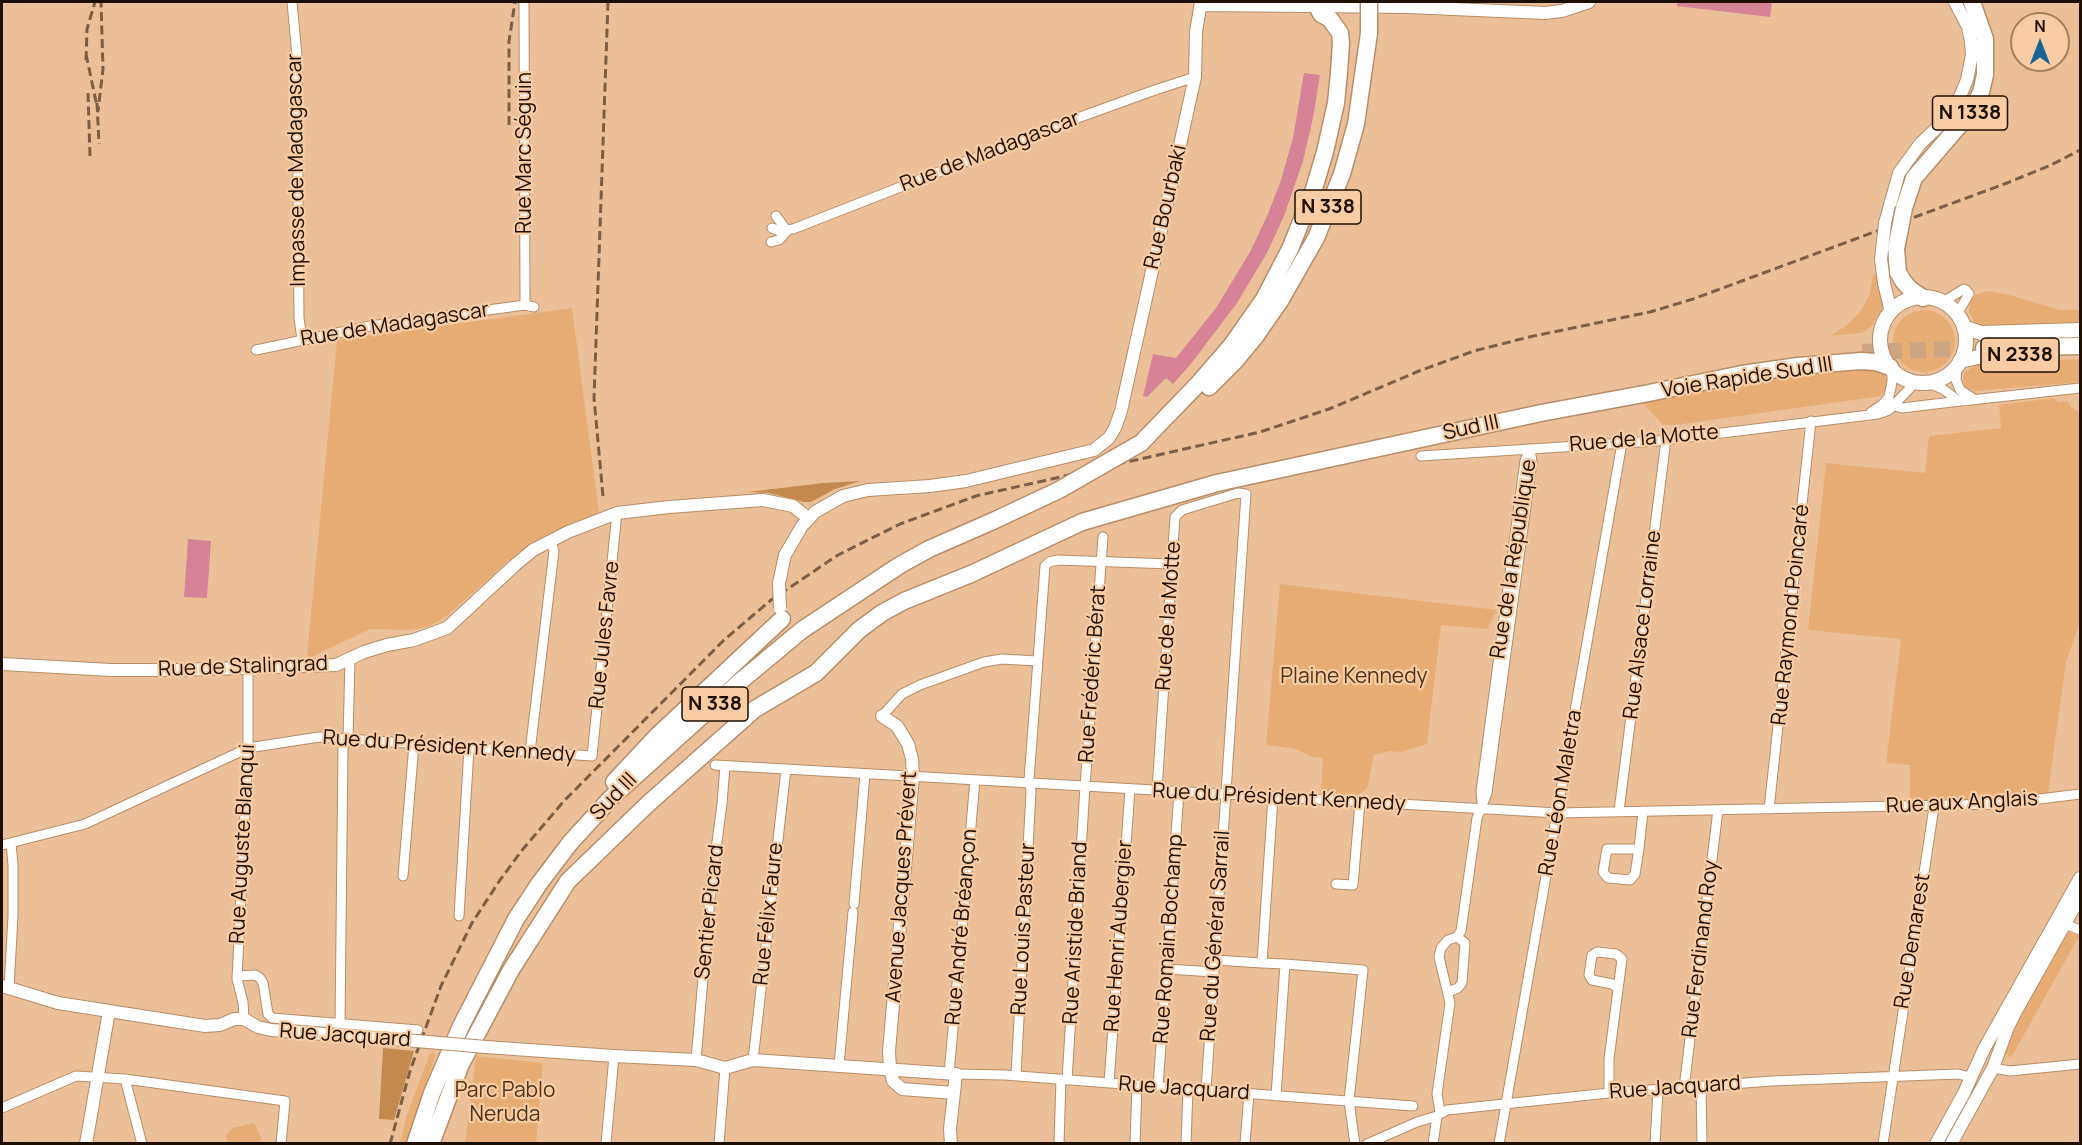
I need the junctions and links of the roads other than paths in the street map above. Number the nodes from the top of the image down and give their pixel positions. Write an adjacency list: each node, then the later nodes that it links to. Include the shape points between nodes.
1 (292, 2): 21 (street, Impasse de Madagascar, via 297,56)
2 (524, 2): 16 (street, Rue Marc Séguin)
3 (1368, 2): 38 (highway, N 338, bridge, via 1369,33 1356,124 1342,174 1316,238 1280,301 1236,360 1195,400)
4 (1589, 2): 8 (street, via 1545,13)
5 (1955, 2): 17 (street, N 1338, bridge, via 1971,42 1967,80 1950,113 1899,173 1887,214 1881,259)
6 (1972, 2): 14 (highway, N 1338, bridge, via 1985,39 1981,92 1964,120 1914,178 1896,249 1898,272 1911,290)
7 (1201, 3): 8 (street); 9 (street, Rue Bourbaki)
8 (1317, 6): 38 (highway, via 1340,33 1336,103 1313,192 1290,249 1264,299 1231,346)
9 (1195, 77): 12 (street, Rue de Madagascar, via 1082,116); 44 (street, Rue Bourbaki, via 1121,411 1109,438 1094,450 966,481 857,492)
10 (776, 216): 12 (street)
11 (772, 228): 12 (street)
12 (787, 231): 13 (street, Rue de Madagascar)
13 (771, 242)
14 (1923, 298): 15 (main road); 17 (main road, via 1904,302)
15 (1943, 302): 18 (main road); 18 (street, via 1966,290 1968,294)
16 (530, 306): 21 (street, Rue de Madagascar, via 370,326)
17 (1891, 312): 28 (main road, via 1880,340)
18 (1956, 314): 19 (main road)
19 (1964, 327): 20 (main road, N 2338, via 1981,333); 27 (main road, via 1966,341)
20 (2080, 330)
21 (302, 339): 24 (street, Rue de Madagascar)
22 (2080, 346): 23 (highway)
23 (1984, 348)
24 (256, 350)
25 (1862, 352): 32 (highway, via 1746,364 1610,393)
26 (2080, 353): 27 (main road, N 2338, via 1997,356)
27 (1959, 364): 29 (main road, via 1942,379); 31 (street, via 1956,380 1960,390)
28 (1891, 369): 29 (main road, via 1906,380); 32 (highway, Voie Rapide Sud III, via 1861,361 1776,369); 35 (street, via 1889,397)
29 (1922, 383): 33 (street, via 1943,389); 34 (street)
30 (2080, 388): 31 (street, Rue de la Motte)
31 (1976, 400): 33 (street, Rue de la Motte)
32 (1604, 401): 143 (highway, Sud III, via 1217,483 1082,522 882,613 816,673 755,709 568,881 511,970 461,1064)
33 (1962, 401): 34 (street, Rue de la Motte)
34 (1894, 406): 35 (street, Rue de la Motte, via 1884,413)
35 (1866, 414): 36 (street, Rue de la Motte)
36 (1811, 421): 37 (street, Rue de la Motte); 78 (street, Rue Raymond Poincaré)
37 (1666, 440): 39 (street, Rue de la Motte); 81 (street, Rue Alsace Lorraine)
38 (1141, 442): 83 (highway, Sud III / N 338, bridge, via 1059,490 929,549 802,630 639,771)
39 (1622, 443): 40 (street, Rue de la Motte); 82 (street, Rue Léon Maletra)
40 (1530, 449): 41 (street, Rue de la Motte); 75 (street, Rue de la République, via 1532,462 1509,606 1487,793)
41 (1421, 456)
42 (1246, 494): 48 (street, Rue de la Motte, via 1182,510 1176,518); 71 (street, Rue du Général Sarrail)
43 (617, 513): 44 (street, Rue de Stalingrad, via 763,500 793,506); 46 (street, Rue de Stalingrad); 60 (street, Rue Jules Favre)
44 (808, 518): 49 (street, bridge, via 785,555 779,583)
45 (1103, 537): 47 (street, Rue Frédéric Bérat)
46 (551, 541): 50 (street, Rue de Stalingrad, via 515,565 447,628); 59 (street, via 554,551)
47 (1102, 561): 48 (street, Rue Frédéric Bérat); 51 (street, Rue Louis Pasteur, via 1058,560 1045,566); 67 (street, Rue Frédéric Bérat)
48 (1172, 564): 69 (street, Rue de la Motte)
49 (781, 613): 83 (highway, via 633,760 589,812)
50 (350, 659): 53 (street, Rue de Stalingrad, via 336,664); 55 (street)
51 (1037, 661): 54 (street, via 984,662 902,694); 66 (street, Rue Louis Pasteur)
52 (2, 664): 53 (street, Rue de Stalingrad, via 111,670)
53 (248, 668): 57 (street, Rue Auguste Blanqui)
54 (882, 716): 64 (street, Avenue Jacques Prévert, via 897,726 908,744)
55 (348, 739): 56 (street, Rue du Président Kennedy); 57 (street, Rue du Président Kennedy, via 319,737); 105 (street, via 343,747)
56 (414, 744): 58 (street, Rue du Président Kennedy); 86 (street)
57 (248, 748): 84 (street, Rue du Président Kennedy, via 85,824); 99 (street, Rue Auguste Blanqui)
58 (469, 748): 59 (street, Rue du Président Kennedy); 90 (street)
59 (530, 752): 60 (street, Rue du Président Kennedy)
60 (592, 756)
61 (720, 765): 62 (street, Rue du Président Kennedy); 108 (street, Sentier Picard, via 722,804)
62 (786, 769): 63 (street, Rue du Président Kennedy); 109 (street, Rue Félix Faure)
63 (865, 774): 64 (street, Rue du Président Kennedy); 111 (street)
64 (913, 777): 65 (street, Rue du Président Kennedy); 114 (street, Avenue Jacques Prévert)
65 (975, 780): 66 (street, Rue du Président Kennedy); 115 (street, Rue André Bréançon)
66 (1029, 783): 67 (street, Rue du Président Kennedy); 116 (street, Rue Louis Pasteur)
67 (1084, 786): 68 (street, Rue du Président Kennedy); 121 (street, Rue Aristide Briand)
68 (1130, 789): 69 (street, Rue du Président Kennedy); 122 (street, Rue Henri Aubergier)
69 (1157, 790): 70 (street, Rue du Président Kennedy)
70 (1179, 792): 71 (street, Rue du Président Kennedy); 97 (street, Rue Romain Bochamp)
71 (1226, 794): 73 (street, Rue du Président Kennedy); 94 (street, Rue du Général Sarrail)
72 (2080, 794): 77 (street, Rue aux Anglais)
73 (1273, 797): 74 (street, Rue du Président Kennedy); 95 (street)
74 (1360, 802): 75 (street, Rue du Président Kennedy); 88 (street, via 1353,885)
75 (1482, 805): 82 (street, Rue du Président Kennedy); 93 (street, Rue de la République)
76 (1843, 807): 77 (street, Rue aux Anglais); 78 (street, Rue du Président Kennedy)
77 (1934, 807): 117 (street, Rue Demarest)
78 (1769, 809): 79 (street, Rue du Président Kennedy)
79 (1718, 810): 80 (street, Rue du Président Kennedy); 126 (street, Rue Ferdinand Roy)
80 (1643, 811): 81 (street, Rue du Président Kennedy); 85 (street)
81 (1619, 812): 82 (street, Rue du Président Kennedy)
82 (1558, 813): 135 (street, Rue Léon Maletra)
83 (570, 843): 142 (highway, Sud III / N 338, via 507,937 432,1092)
84 (6, 844): 100 (street, via 13,916)
85 (1639, 849): 85 (street, via 1607,849 1603,872 1608,878 1630,880 1635,874)
86 (403, 876)
87 (2080, 878): 119 (street)
88 (1336, 884)
89 (2080, 897): 91 (street)
90 (459, 916)
91 (2065, 924): 92 (street); 113 (street, via 2008,1027)
92 (2080, 930)
93 (1457, 937): 102 (street, Rue de la République, via 1448,940 1439,957); 102 (street, Rue de la République, via 1466,943 1462,983)
94 (1215, 960): 95 (street); 98 (street, Rue du Général Sarrail)
95 (1262, 963): 96 (street)
96 (1285, 964): 133 (street); 134 (street, via 1363,970)
97 (1167, 969): 98 (street); 124 (street, Rue Romain Bochamp)
98 (1214, 972): 128 (street, Rue du Général Sarrail)
99 (237, 976): 104 (street, Rue Auguste Blanqui); 105 (street, via 260,978 272,1018)
100 (5, 987): 103 (street, via 58,1003)
101 (1618, 988): 101 (street, via 1622,959 1616,954 1592,955 1592,980); 131 (street)
102 (1448, 992): 138 (street, Rue de la République, via 1450,1004 1437,1094)
103 (110, 1011): 104 (street, via 205,1026); 118 (street)
104 (244, 1019): 107 (street, Rue Jacquard, bridge, via 271,1030)
105 (340, 1024): 106 (street)
106 (418, 1030)
107 (614, 1056): 108 (street, Rue Jacquard); 144 (street)
108 (696, 1060): 112 (street, Rue Jacquard)
109 (753, 1060): 111 (street); 112 (street)
110 (2080, 1064): 113 (street, via 2010,1071)
111 (839, 1065): 114 (street)
112 (725, 1068): 145 (street)
113 (1993, 1068): 159 (street)
114 (890, 1069): 115 (street); 130 (street, via 893,1082 902,1089)
115 (952, 1074): 116 (street, Rue Jacquard); 130 (street)
116 (1016, 1076): 121 (street, Rue Jacquard)
117 (1893, 1076): 119 (street, Rue Jacquard); 125 (street, Rue Jacquard); 157 (street, Rue Demarest)
118 (99, 1077): 120 (street); 137 (street, via 76,1076); 139 (street)
119 (1970, 1077): 158 (street)
120 (125, 1079): 140 (street); 141 (street, via 285,1101)
121 (1064, 1079): 122 (street, Rue Jacquard); 147 (street, Rue Aristide Briand)
122 (1109, 1083): 123 (street, Rue Jacquard)
123 (1137, 1085): 124 (street, Rue Jacquard); 148 (street)
124 (1158, 1087): 127 (street, Rue Jacquard)
125 (1701, 1087): 126 (street, Rue Jacquard); 156 (street)
126 (1684, 1088): 129 (street, Rue Jacquard)
127 (1188, 1089): 128 (street, Rue Jacquard); 149 (street)
128 (1206, 1090): 132 (street, Rue Jacquard)
129 (1658, 1090): 131 (street, Rue Jacquard); 155 (street)
130 (954, 1092): 146 (street)
131 (1609, 1093): 135 (street, Rue Jacquard)
132 (1249, 1094): 133 (street, Rue Jacquard); 150 (street)
133 (1276, 1096): 134 (street, Rue Jacquard)
134 (1349, 1101): 136 (street, Rue Jacquard); 151 (street)
135 (1508, 1103): 138 (street, Rue Jacquard); 154 (street, Rue Léon Maletra)
136 (1413, 1106)
137 (2, 1108)
138 (1439, 1114): 152 (street, Rue Jacquard); 153 (street, Rue de la République)
139 (86, 1143)
140 (142, 1143)
141 (281, 1143)
142 (415, 1143)
143 (431, 1143)
144 (606, 1143)
145 (719, 1143)
146 (951, 1143)
147 (1059, 1143)
148 (1135, 1143)
149 (1186, 1143)
150 (1245, 1143)
151 (1355, 1143)
152 (1367, 1143)
153 (1433, 1143)
154 (1499, 1143)
155 (1655, 1143)
156 (1702, 1143)
157 (1883, 1143)
158 (1936, 1143)
159 (1951, 1143)

